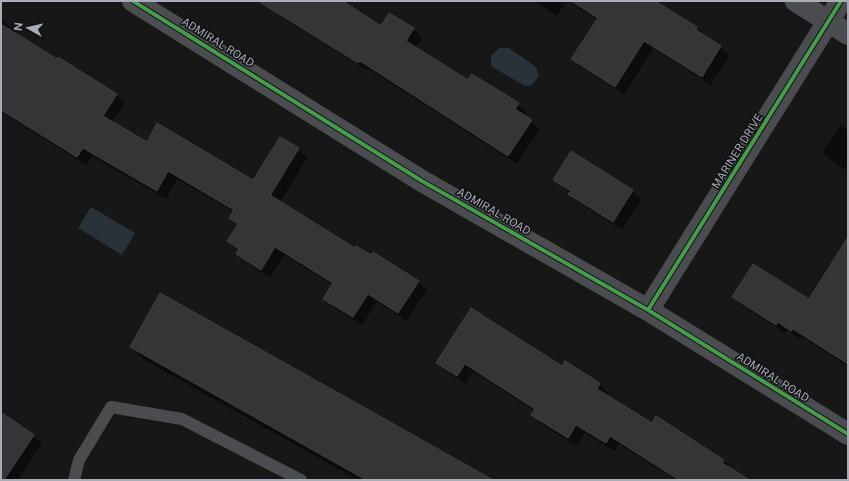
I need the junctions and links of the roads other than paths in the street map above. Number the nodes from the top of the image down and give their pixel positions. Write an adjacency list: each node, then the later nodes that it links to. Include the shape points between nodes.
1 (133, 1): 6 (street, ADMIRAL ROAD, via 422,180)
2 (796, 1): 4 (street)
3 (841, 1): 4 (street, MARINER DRIVE)
4 (828, 21): 5 (street); 6 (street, MARINER DRIVE)
5 (848, 34)
6 (648, 310): 7 (street, ADMIRAL ROAD)
7 (848, 434)
8 (74, 480): 9 (lane, via 79,460 111,407 182,420)
9 (301, 480)

